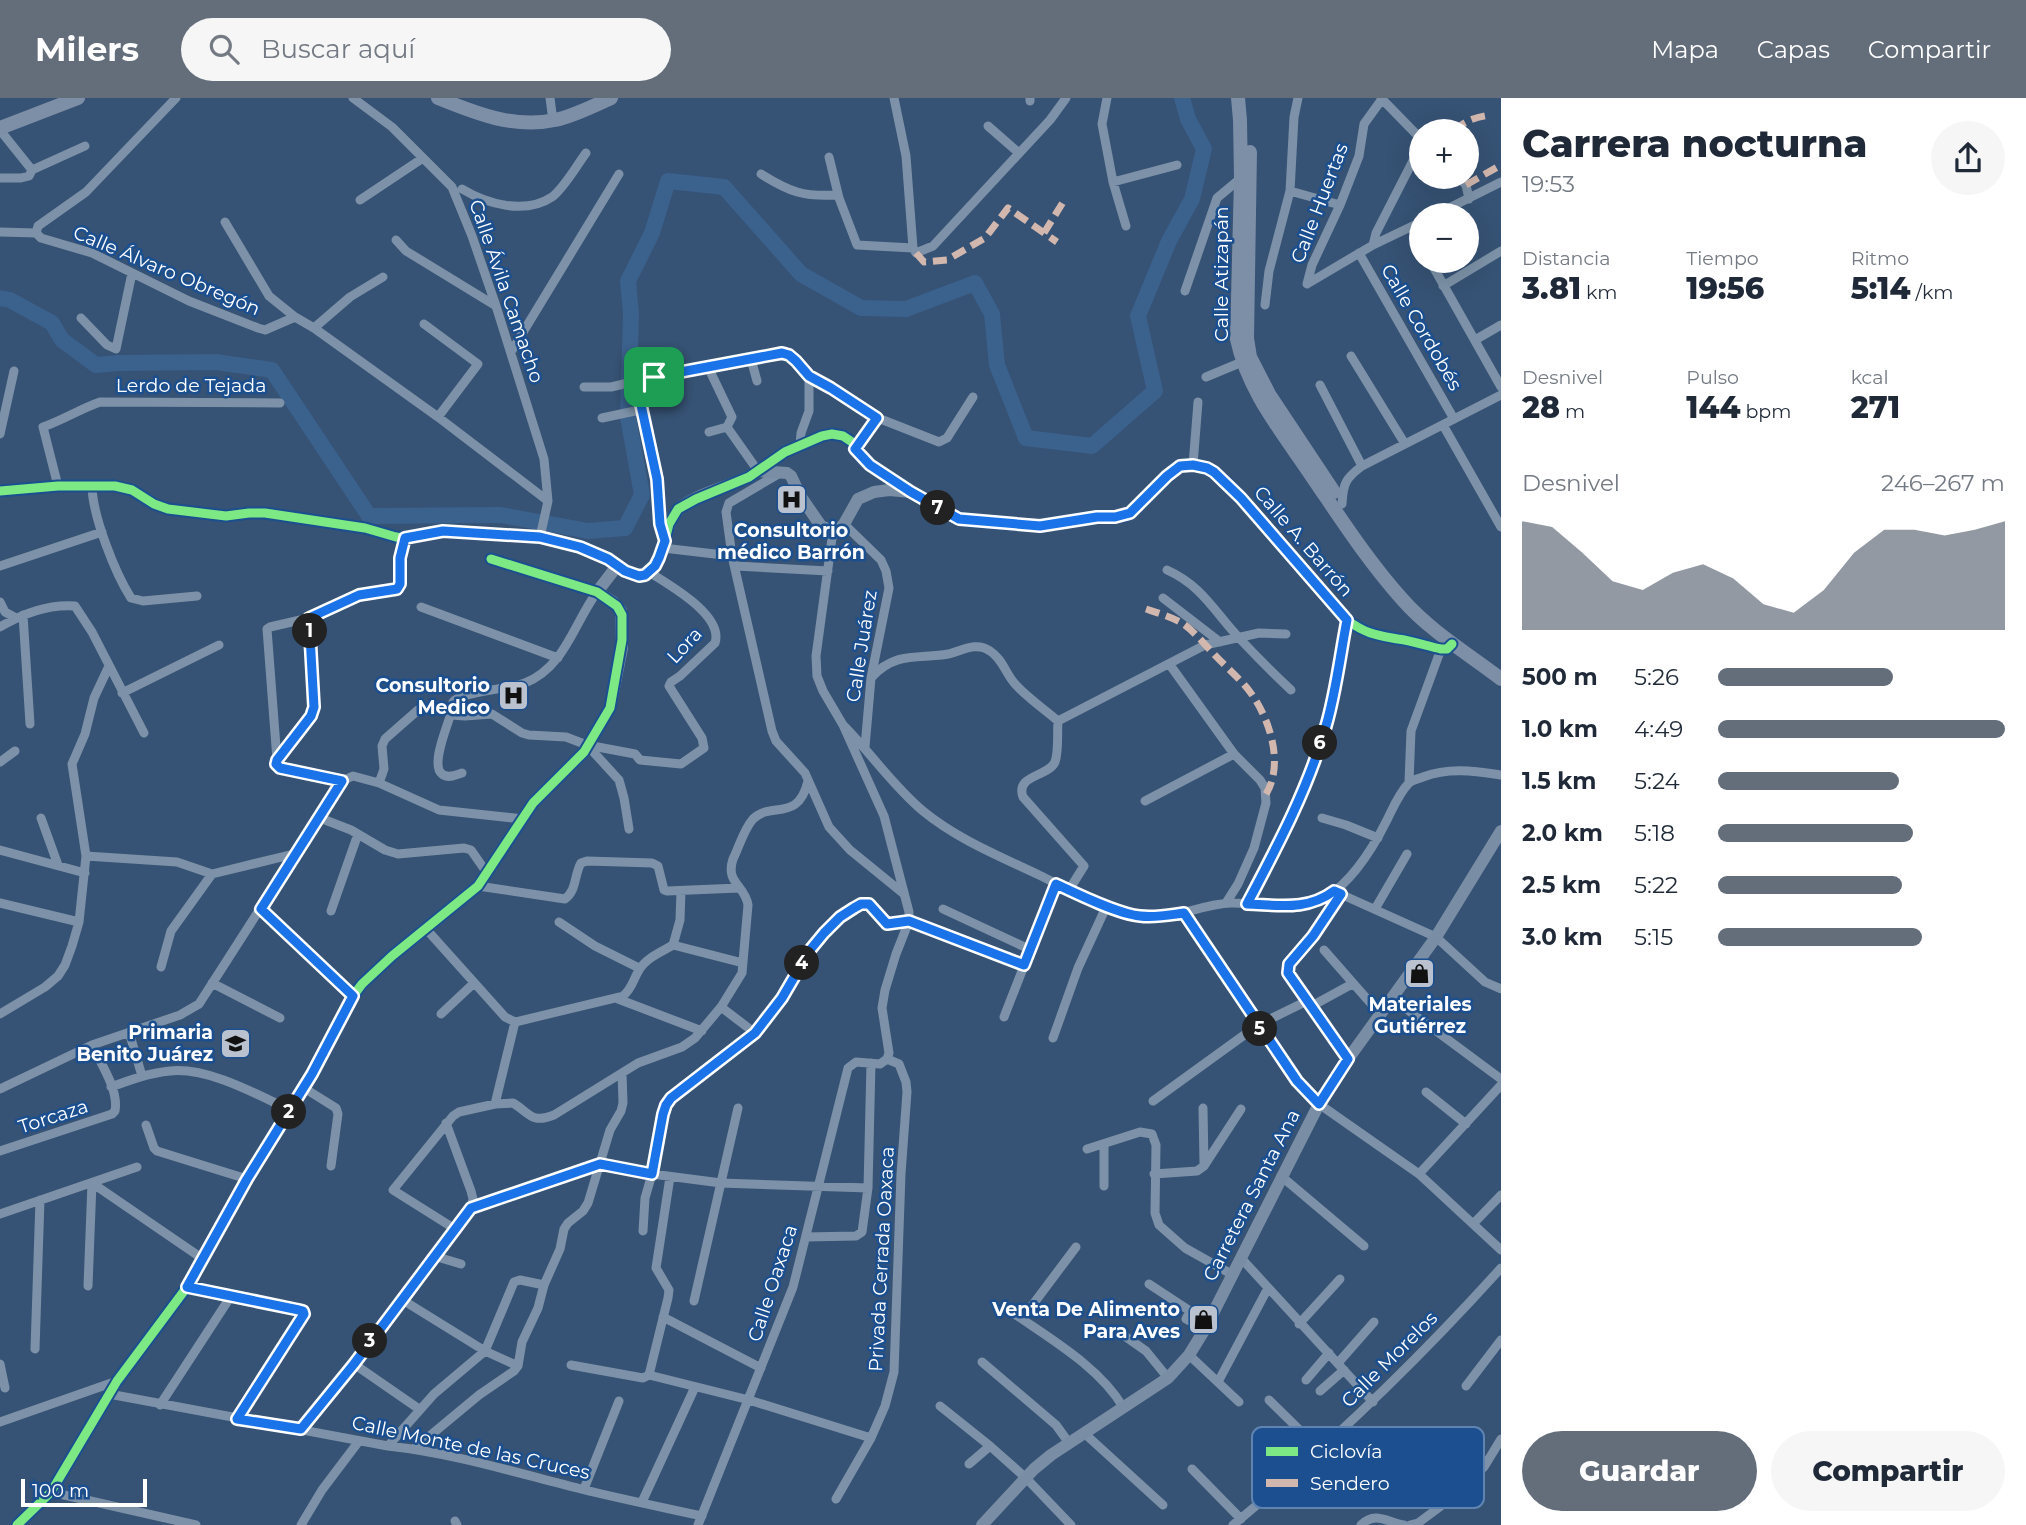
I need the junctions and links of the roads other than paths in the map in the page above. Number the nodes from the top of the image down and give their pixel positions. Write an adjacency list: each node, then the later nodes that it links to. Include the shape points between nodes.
1 (78, 98): 17 (main road)
2 (176, 98): 44 (street, Calle Álvaro Obregón, via 86,192 38,226)
3 (353, 98): 22 (street, Calle Ávila Camacho)
4 (438, 98): 14 (main road, via 502,121)
5 (550, 98): 14 (street)
6 (611, 98): 14 (main road)
7 (894, 98): 47 (street, via 906,156)
8 (1066, 98): 20 (street)
9 (1107, 98): 30 (street, via 1102,124)
10 (1238, 98): 29 (main road, Calle Atizapán)
11 (1247, 98): 101 (main road, Calle Atizapán, via 1250,357)
12 (1298, 98): 34 (street)
13 (1382, 98): 16 (street); 39 (street, Calle Huertas, via 1364,124 1359,156)
14 (553, 121)
15 (988, 126): 20 (street)
16 (1409, 126)
17 (0, 129): 25 (street)
18 (85, 146): 25 (street)
19 (586, 153): 32 (street, via 552,196 536,204 512,207 468,187)
20 (1019, 153): 47 (street, via 933,246)
21 (828, 157): 35 (street)
22 (423, 158): 32 (street, Calle Ávila Camacho); 37 (street)
23 (1177, 165): 30 (street)
24 (1409, 168): 46 (street)
25 (32, 170): 28 (street, via 21,178)
26 (619, 174): 63 (street)
27 (761, 174): 35 (street, via 796,193)
28 (0, 178)
29 (1241, 178): 54 (street, via 1217,198); 66 (main road, Calle Atizapán, via 1237,339)
30 (1114, 182): 41 (street)
31 (1501, 182): 36 (street)
32 (457, 188): 56 (street, Calle Ávila Camacho)
33 (1467, 189): 36 (street)
34 (1290, 191): 39 (street); 55 (street)
35 (838, 195): 47 (street, via 857,245)
36 (1469, 199): 38 (street)
37 (360, 200)
38 (1460, 203)
39 (1340, 205): 49 (street, Calle Huertas, via 1307,284)
40 (225, 222): 57 (street, via 269,296)
41 (1126, 226)
42 (1409, 228): 46 (street)
43 (0, 232): 44 (street)
44 (36, 233): 50 (street, Calle Álvaro Obregón)
45 (396, 240): 56 (street, via 406,251)
46 (1373, 245): 49 (street)
47 (914, 251)
48 (1501, 251): 53 (street)
49 (1359, 253): 84 (street, Calle Cordobés)
50 (132, 273): 57 (street, Calle Álvaro Obregón, via 265,330); 58 (street, via 116,349)
51 (1436, 273): 53 (street)
52 (383, 277): 61 (street, via 350,297)
53 (1443, 286): 62 (street)
54 (1185, 290)
55 (1265, 305)
56 (496, 306): 63 (street, Calle Ávila Camacho)
57 (295, 317): 61 (street)
58 (81, 318)
59 (424, 324): 81 (street, via 478,364)
60 (1501, 325): 62 (street)
61 (314, 328): 81 (street)
62 (1475, 340): 75 (street)
63 (511, 352): 100 (street, Calle Ávila Camacho, via 544,459)
64 (1351, 356): 89 (street)
65 (751, 359): 67 (street); 69 (street, via 789,355); 71 (street)
66 (1242, 362): 70 (street); 101 (main road, Calle Atizapán, via 1261,401)
67 (708, 367): 72 (street); 86 (street, via 732,417)
68 (14, 371): 88 (street)
69 (809, 376): 83 (street); 90 (street, via 809,411)
70 (1206, 377)
71 (757, 381)
72 (633, 383): 74 (street); 80 (street)
73 (1320, 385): 93 (street)
74 (584, 387)
75 (1501, 387)
76 (1501, 395): 84 (street)
77 (973, 397): 83 (street, via 947,438 939,442)
78 (1198, 402): 92 (street)
79 (280, 403): 96 (street, Lerdo de Tejada, via 100,402 43,427)
80 (639, 412): 82 (street); 107 (street, via 657,479)
81 (438, 417): 100 (street)
82 (603, 418)
83 (877, 418): 91 (street)
84 (1454, 419): 85 (street)
85 (1443, 425): 89 (street); 102 (street)
86 (727, 427): 87 (street); 94 (street)
87 (709, 432)
88 (0, 434)
89 (1405, 444): 93 (street)
90 (800, 445): 91 (street, via 832,434 843,436); 94 (street)
91 (855, 449): 99 (street, via 870,465)
92 (1193, 465): 99 (street, via 1180,466 1124,516 1040,526 959,519); 123 (street, Calle A. Barrón, via 1214,472 1241,498)
93 (1362, 466): 101 (street, via 1345,482)
94 (758, 471): 95 (street); 107 (street, via 678,509)
95 (782, 471): 103 (street, via 791,476 821,526); 108 (street, via 726,507)
96 (58, 486): 97 (street); 98 (street)
97 (92, 487): 104 (street); 106 (street, via 123,487 154,504 190,512 226,516 265,513)
98 (0, 491)
99 (911, 492): 103 (street, via 889,490 864,496)
100 (548, 500): 105 (street, Calle Ávila Camacho)
101 (1338, 506): 129 (main road, via 1361,547); 133 (main road, via 1410,596)
102 (1501, 527)
103 (839, 528): 114 (street); 134 (street, Calle Juárez, via 881,560 888,580)
104 (102, 532): 110 (street); 117 (street, via 131,598)
105 (540, 537): 106 (street, via 443,531); 111 (street, via 580,547)
106 (405, 538): 122 (street, via 399,587 359,595)
107 (664, 544): 108 (street); 115 (street)
108 (732, 556): 112 (street)
109 (491, 559): 116 (street)
110 (0, 566)
111 (617, 566): 115 (street, via 639,576); 116 (street)
112 (736, 566): 114 (street); 153 (street, via 772,731)
113 (1167, 570): 126 (street, via 1197,588)
114 (828, 571): 142 (street, via 816,665 823,691)
115 (649, 572): 144 (street, Lora, via 695,603 715,626 715,643 669,686 704,748 681,764 640,760 635,754)
116 (597, 592): 130 (street); 144 (street, via 621,611 622,640 610,708)
117 (197, 596)
118 (1163, 598): 127 (street)
119 (0, 602): 121 (street, via 5,612)
120 (421, 607): 130 (street)
121 (19, 616): 124 (street); 132 (street, via 75,606); 141 (street)
122 (309, 618): 148 (street, via 314,707); 148 (street, via 267,629)
123 (1347, 620): 129 (street, Calle A. Barrón, via 1372,635); 182 (street, via 1326,726 1310,772)
124 (0, 627)
125 (1286, 634): 126 (street)
126 (1239, 638): 127 (street); 136 (street)
127 (1220, 642): 131 (street, via 1205,645)
128 (219, 645): 137 (street)
129 (1447, 647): 135 (main road); 154 (street, via 1411,731)
130 (558, 658): 139 (street, via 526,683 464,695 453,703)
131 (1170, 665): 140 (street); 147 (street)
132 (109, 666): 137 (street); 168 (street, via 72,764)
133 (1501, 668)
134 (871, 678): 140 (street, via 883,667 912,655 983,647 1001,662 1015,684); 145 (street, Calle Juárez)
135 (1501, 679)
136 (1291, 690)
137 (122, 693): 143 (street)
138 (418, 710): 155 (street, via 385,739)
139 (451, 715): 144 (street, via 492,715 522,733 573,738); 150 (street, via 438,769 446,776)
140 (1058, 721): 176 (street, via 1056,760 1027,781 1021,792 1084,866)
141 (30, 724)
142 (843, 725): 145 (street); 179 (street, via 884,816)
143 (144, 733)
144 (587, 745): 160 (street); 161 (street, via 619,780)
145 (865, 747): 173 (street, via 895,783 936,820)
146 (15, 751): 149 (street)
147 (1234, 754): 156 (street); 181 (street, via 1260,780 1266,803 1249,862)
148 (277, 760): 152 (street, via 280,768)
149 (0, 762)
150 (462, 773)
151 (1501, 775): 154 (street, via 1450,770)
152 (342, 781): 155 (street, via 358,776); 158 (street)
153 (808, 781): 175 (street, via 796,803 761,813 751,822 731,866); 179 (street, via 829,827)
154 (1409, 782): 164 (street)
155 (379, 783): 160 (street, via 439,810)
156 (1145, 801)
157 (41, 818): 169 (street)
158 (320, 818): 163 (street); 166 (street)
159 (1322, 818): 164 (street)
160 (523, 819): 171 (street)
161 (629, 829)
162 (1501, 831): 193 (street, Carretera Santa Ana)
163 (358, 834): 171 (street, via 398,854 471,850); 187 (street)
164 (1378, 838): 178 (street)
165 (0, 850): 169 (street)
166 (298, 853): 172 (street); 184 (street)
167 (1407, 854): 186 (street)
168 (86, 856): 170 (street); 172 (street, via 177,862)
169 (58, 865): 170 (street)
170 (85, 873): 190 (street)
171 (487, 873): 174 (street)
172 (212, 874): 199 (street, via 171,931)
173 (1056, 884): 176 (street); 195 (street)
174 (478, 886): 177 (street, via 565,899 573,890 579,866 587,861 653,863 664,890); 192 (street)
175 (739, 888): 177 (street); 197 (street, via 748,905)
176 (1069, 890): 183 (street)
177 (681, 891): 194 (street)
178 (1338, 892): 182 (street, via 1314,903); 186 (street); 208 (street, via 1313,936 1289,964 1288,973)
179 (906, 895): 189 (street)
180 (0, 903): 190 (street)
181 (1226, 903): 182 (street); 188 (street)
182 (1247, 904)
183 (1107, 905): 188 (street, via 1137,916); 220 (street)
184 (261, 909): 201 (street); 205 (street)
185 (943, 909): 195 (street)
186 (1375, 909): 193 (street)
187 (331, 911)
188 (1184, 913): 216 (street)
189 (909, 921): 198 (street); 219 (street, via 887,924 865,903 840,917 810,950); 222 (street, via 882,1007)
190 (79, 922): 210 (street, via 58,976)
191 (559, 922): 200 (street)
192 (427, 930): 202 (street); 205 (street, via 371,975)
193 (1436, 937): 204 (street, via 1485,982); 207 (street, Carretera Santa Ana)
194 (673, 945): 197 (street); 200 (street)
195 (1029, 949): 198 (street)
196 (1324, 950): 203 (street)
197 (743, 963): 209 (street, via 742,973)
198 (1024, 965): 213 (street)
199 (161, 967)
200 (639, 968): 206 (street, via 627,993)
201 (212, 983): 214 (street); 218 (street, via 193,1009)
202 (474, 983): 211 (street); 215 (street)
203 (1352, 984): 208 (street); 212 (street)
204 (1501, 989)
205 (353, 996): 230 (street)
206 (618, 999): 215 (street); 217 (street)
207 (1393, 999): 212 (street, Carretera Santa Ana); 227 (street)
208 (1309, 1004): 216 (street); 223 (street)
209 (721, 1007): 217 (street); 219 (street)
210 (0, 1014)
211 (441, 1014)
212 (1381, 1015): 223 (street, Carretera Santa Ana)
213 (1004, 1017)
214 (280, 1018)
215 (515, 1022): 234 (street)
216 (1258, 1025): 233 (street); 235 (street)
217 (702, 1031): 225 (street, via 689,1043)
218 (129, 1032): 221 (street); 226 (street)
219 (755, 1033): 250 (street, via 671,1098)
220 (1053, 1038)
221 (92, 1045): 229 (street); 231 (street)
222 (887, 1059): 224 (street, Calle Oaxaca); 331 (street, Privada Cerrada Oaxaca, via 899,1065 907,1092 894,1372)
223 (1348, 1059): 235 (street, Carretera Santa Ana)
224 (871, 1063): 259 (street, Calle Oaxaca, via 856,1062 848,1068); 260 (street)
225 (622, 1073): 234 (street, via 545,1119 528,1116 513,1103); 246 (street, via 623,1103)
226 (142, 1076): 229 (street); 239 (street, via 172,1070 208,1076)
227 (1501, 1079)
228 (1501, 1085): 241 (street)
229 (111, 1087): 245 (street, Torcaza, via 116,1101 113,1114)
230 (304, 1088): 239 (street); 247 (street, via 336,1108)
231 (0, 1089)
232 (1426, 1092): 241 (street)
233 (1153, 1101)
234 (495, 1104): 240 (street, via 459,1112)
235 (1319, 1104): 252 (street); 253 (street, Carretera Santa Ana)
236 (738, 1108): 257 (street)
237 (1203, 1108): 248 (street)
238 (1241, 1109): 248 (street)
239 (290, 1110): 255 (street)
240 (446, 1123): 263 (street, via 471,1191); 266 (street, via 393,1190)
241 (1466, 1124): 252 (street)
242 (146, 1125): 255 (street, via 157,1151)
243 (1104, 1145): 244 (street); 251 (street, via 1140,1132 1152,1134); 258 (street)
244 (1087, 1149)
245 (0, 1151)
246 (600, 1164): 250 (street); 263 (street); 280 (street, via 588,1203 564,1229)
247 (331, 1166)
248 (1204, 1166): 251 (street, via 1197,1171)
249 (137, 1167): 256 (street)
250 (652, 1174): 254 (street); 267 (street)
251 (1154, 1174): 277 (street, via 1159,1225 1185,1248)
252 (1419, 1174): 265 (street)
253 (1281, 1176): 269 (street); 273 (street, Carretera Santa Ana)
254 (670, 1177): 257 (street); 288 (street, via 656,1268 668,1290)
255 (247, 1179): 274 (street)
256 (92, 1183): 262 (street); 274 (street); 281 (street)
257 (721, 1183): 259 (street); 286 (street)
258 (1104, 1186)
259 (819, 1187): 260 (street); 268 (street, Calle Oaxaca)
260 (868, 1188): 268 (street, via 860,1234)
261 (1501, 1195): 265 (street)
262 (40, 1200): 264 (street); 295 (street)
263 (471, 1208): 266 (street)
264 (0, 1214)
265 (1474, 1223): 271 (street)
266 (455, 1229): 272 (street)
267 (643, 1231)
268 (806, 1237): 305 (street, Calle Oaxaca, via 793,1287)
269 (1364, 1246)
270 (1076, 1247): 289 (street)
271 (1501, 1250)
272 (434, 1256): 275 (street); 285 (street)
273 (1241, 1258): 277 (street, Carretera Santa Ana); 283 (street)
274 (203, 1259): 282 (street)
275 (461, 1264)
276 (1501, 1268): 320 (street, Calle Morelos)
277 (1233, 1275): 292 (street, Carretera Santa Ana)
278 (1340, 1279): 291 (street)
279 (1149, 1284): 292 (street, via 1190,1311 1186,1319)
280 (544, 1285): 296 (street, via 522,1280 512,1285); 303 (street, via 522,1342)
281 (88, 1286)
282 (187, 1287): 284 (street); 309 (street)
283 (1268, 1288): 291 (street); 310 (street)
284 (230, 1296): 321 (street); 325 (street, via 304,1314)
285 (401, 1299): 296 (street); 301 (street)
286 (694, 1301)
287 (1009, 1310): 289 (street)
288 (663, 1317): 305 (street); 306 (street)
289 (1021, 1319): 323 (street, via 1083,1363 1108,1385)
290 (1374, 1322): 304 (street)
291 (1299, 1324): 297 (street)
292 (1205, 1329): 298 (street, Carretera Santa Ana)
293 (1126, 1337): 307 (street)
294 (1501, 1340): 311 (street)
295 (35, 1349)
296 (485, 1351): 303 (street); 324 (street)
297 (1329, 1353): 304 (street); 308 (street)
298 (1189, 1356): 307 (street, Carretera Santa Ana); 310 (street)
299 (982, 1362): 334 (street, via 1056,1425)
300 (0, 1364): 313 (street)
301 (354, 1364): 324 (street); 329 (street)
302 (570, 1365): 306 (street, via 643,1378)
303 (518, 1366): 337 (street)
304 (1341, 1367): 314 (street); 320 (street)
305 (761, 1368): 316 (street, Calle Oaxaca)
306 (649, 1375): 312 (street)
307 (1168, 1378): 323 (street, Carretera Santa Ana)
308 (1306, 1380)
309 (117, 1381): 315 (street); 326 (street)
310 (1218, 1382): 319 (street)
311 (1466, 1386)
312 (695, 1387): 316 (street); 345 (street)
313 (5, 1388)
314 (1320, 1391)
315 (109, 1394): 321 (street, Calle Monte de las Cruces); 343 (street)
316 (749, 1400): 331 (street); 349 (street, Calle Oaxaca)
317 (1269, 1400): 327 (street)
318 (619, 1401): 342 (street)
319 (1239, 1402)
320 (1373, 1402): 328 (street, Calle Morelos)
321 (160, 1405): 325 (street, Calle Monte de las Cruces)
322 (940, 1406): 336 (street)
323 (1122, 1407): 330 (street, Carretera Santa Ana)
324 (419, 1409): 335 (street)
325 (237, 1419): 329 (street, Calle Monte de las Cruces)
326 (0, 1422)
327 (1297, 1427)
328 (1345, 1427)
329 (301, 1429): 333 (street, Calle Monte de las Cruces)
330 (1084, 1433): 334 (street, Carretera Santa Ana); 346 (street)
331 (871, 1438): 344 (street, Privada Cerrada Oaxaca)
332 (1501, 1439): 339 (street)
333 (359, 1441): 335 (street, Calle Monte de las Cruces); 355 (street)
334 (1069, 1443): 341 (street, Carretera Santa Ana)
335 (387, 1446): 337 (street, Calle Monte de las Cruces)
336 (990, 1446): 338 (street); 341 (street)
337 (414, 1449): 342 (street, Calle Monte de las Cruces)
338 (969, 1464)
339 (1484, 1467)
340 (1192, 1469): 350 (street)
341 (1026, 1478): 351 (street); 356 (street, Carretera Santa Ana)
342 (584, 1489): 345 (street, Calle Monte de las Cruces)
343 (51, 1492): 353 (street); 354 (street)
344 (836, 1499)
345 (642, 1502): 349 (street, Calle Monte de las Cruces)
346 (1163, 1505)
347 (1253, 1508): 350 (street, Calle Morelos)
348 (1438, 1508): 352 (street)
349 (700, 1520)
350 (1237, 1522)
351 (1069, 1524)
352 (1416, 1524)
353 (17, 1525)
354 (196, 1525)
355 (300, 1525)
356 (982, 1525)
357 (1361, 1525): 358 (street, via 1377,1517)
358 (1404, 1525)

